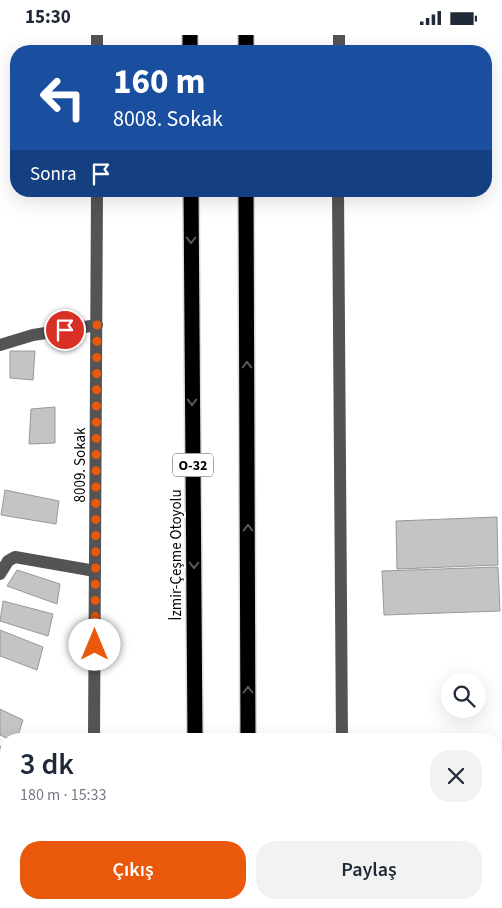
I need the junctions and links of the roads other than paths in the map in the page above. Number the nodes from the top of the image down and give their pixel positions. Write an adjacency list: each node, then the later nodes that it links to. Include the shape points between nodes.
1 (97, 197): 5 (street, 8009. Sokak)
2 (191, 197): 10 (highway, İzmir-Çeşme Otoyolu / O-32, one-way to 10)
3 (246, 197): 11 (highway, one-way to 3)
4 (338, 197): 12 (street)
5 (97, 325): 6 (street, via 33,335); 7 (street, 8009. Sokak)
6 (0, 345)
7 (95, 571): 8 (street, via 16,557 8,561); 9 (street, 8009. Sokak)
8 (0, 574)
9 (94, 733)
10 (195, 733)
11 (248, 733)
12 (342, 733)

